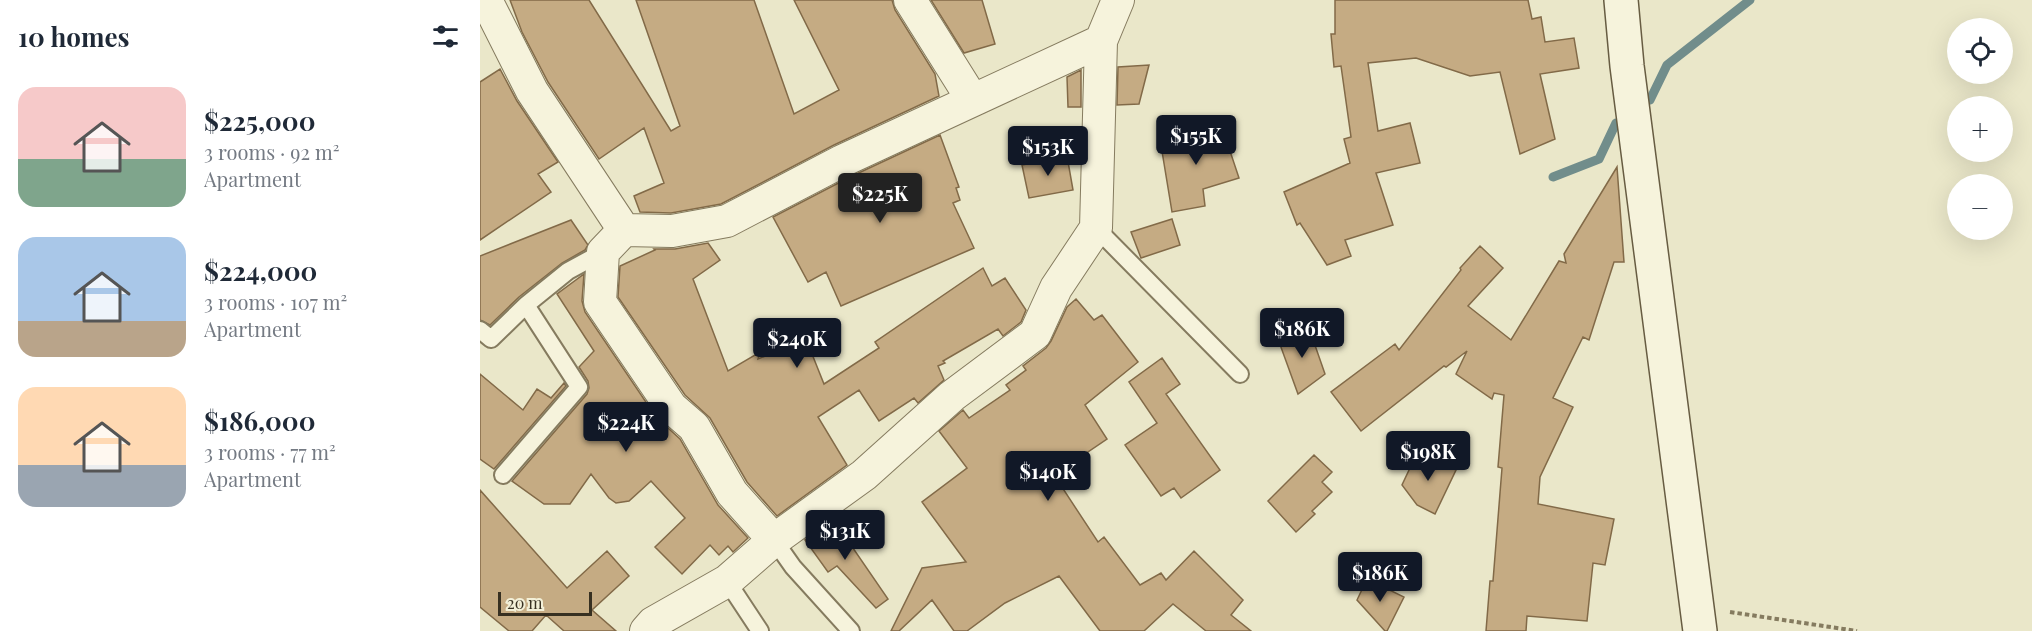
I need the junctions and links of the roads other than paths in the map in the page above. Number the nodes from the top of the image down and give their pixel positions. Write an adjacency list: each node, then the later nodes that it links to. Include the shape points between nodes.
1 (486, 0): 8 (street)
2 (910, 0): 6 (street)
3 (1118, 0): 5 (street)
4 (1621, 0): 15 (street)
5 (1101, 41): 6 (street); 7 (street)
6 (972, 99): 8 (street, via 842,160 727,221)
7 (1096, 228): 11 (lane); 13 (street, via 1056,288 1035,334 952,396 864,475)
8 (614, 241): 9 (lane); 13 (street, via 600,302 671,407 694,427 732,493)
9 (526, 305): 10 (lane, via 491,339); 12 (lane, via 579,387)
10 (480, 330)
11 (1240, 374)
12 (503, 475)
13 (774, 540): 14 (street); 18 (lane)
14 (727, 581): 16 (street, via 653,623); 17 (lane)
15 (1699, 619)
16 (646, 631)
17 (760, 631)
18 (851, 631)

